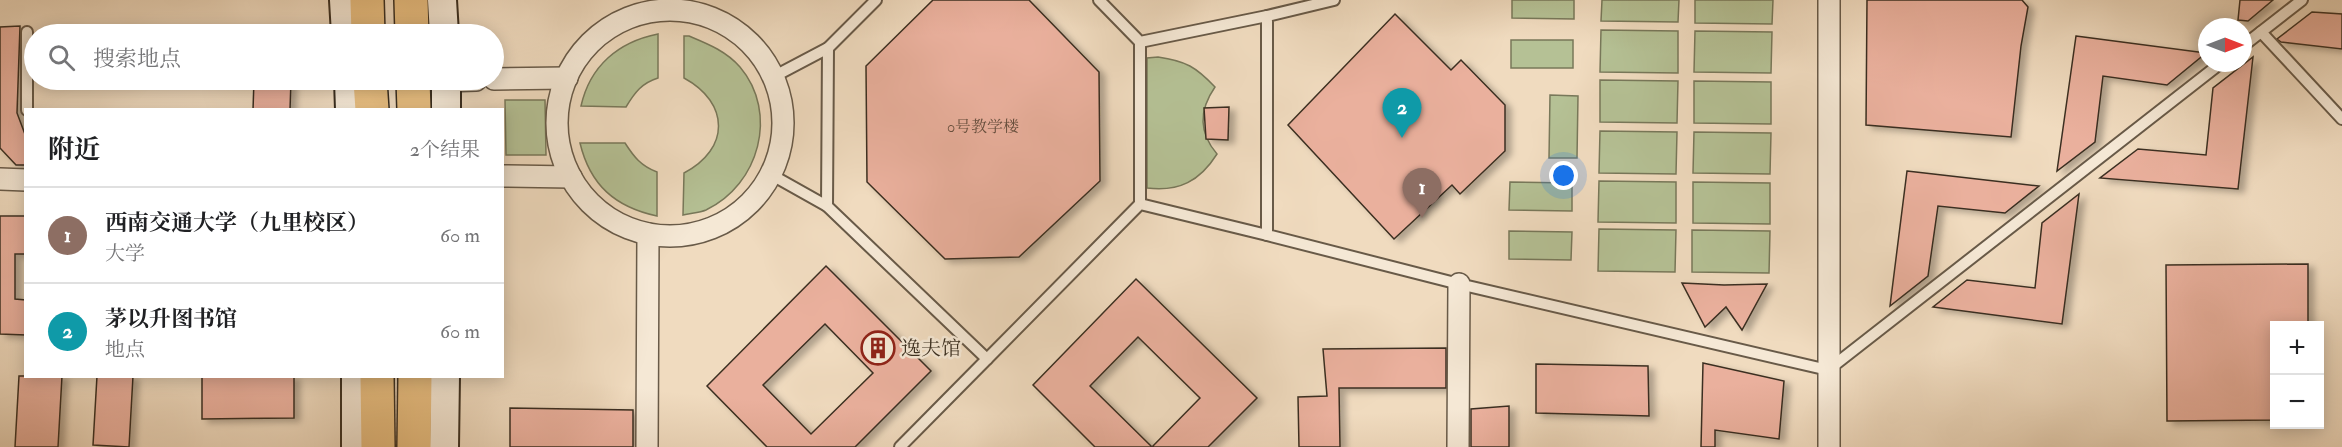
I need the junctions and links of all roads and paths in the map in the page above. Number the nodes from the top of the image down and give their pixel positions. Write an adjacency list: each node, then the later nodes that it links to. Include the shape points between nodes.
1 (344, 0): 12 (main road)
2 (367, 0): 13 (highway)
3 (411, 0): 14 (highway)
4 (442, 0): 15 (main road)
5 (876, 0): 19 (lane)
6 (1099, 0): 18 (lane)
7 (1334, 0): 11 (lane)
8 (1829, 0): 46 (street)
9 (2302, 0): 16 (lane)
10 (664, 5): 21 (street, via 720,21 752,44); 22 (street, via 608,27 579,54)
11 (1267, 16): 18 (lane); 43 (lane)
12 (345, 24)
13 (368, 24)
14 (412, 24)
15 (443, 24)
16 (2261, 32): 17 (lane); 34 (lane)
17 (2252, 39)
18 (1140, 42): 40 (lane)
19 (828, 48): 21 (lane); 41 (lane)
20 (2210, 72): 46 (lane)
21 (773, 77): 35 (street, via 783,115 780,151)
22 (567, 78): 23 (street); 37 (street, via 561,89 556,128)
23 (504, 79)
24 (27, 90): 29 (lane)
25 (349, 90): 30 (main road)
26 (371, 90): 31 (highway)
27 (414, 90): 32 (highway)
28 (446, 90): 33 (main road)
29 (27, 108)
30 (350, 108)
31 (372, 108)
32 (414, 108)
33 (446, 108)
34 (2342, 119)
35 (770, 174): 41 (lane); 42 (street, via 743,210 712,228 678,237)
36 (504, 176): 37 (street)
37 (571, 177): 42 (street, via 583,197 610,220)
38 (0, 179): 39 (street)
39 (24, 180)
40 (1140, 204): 43 (lane); 45 (lane)
41 (827, 206): 45 (lane)
42 (648, 234): 55 (street)
43 (1267, 235): 44 (lane)
44 (1459, 284): 46 (lane); 57 (street)
45 (987, 359): 56 (lane)
46 (1828, 370): 58 (street)
47 (356, 378): 51 (main road)
48 (377, 378): 52 (highway)
49 (415, 378): 53 (highway)
50 (445, 378): 54 (main road)
51 (356, 447)
52 (378, 447)
53 (414, 447)
54 (444, 447)
55 (647, 447)
56 (900, 447)
57 (1458, 447)
58 (1829, 447)

